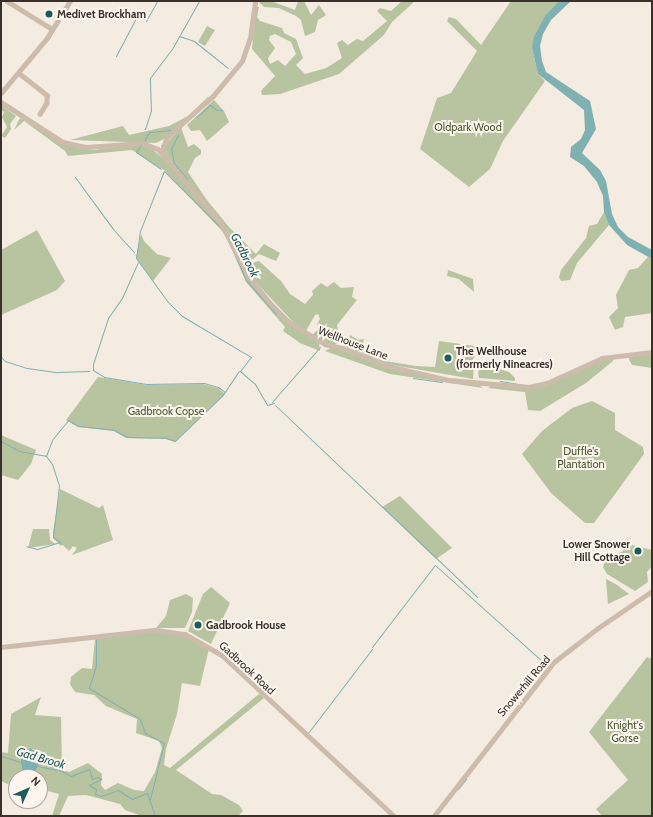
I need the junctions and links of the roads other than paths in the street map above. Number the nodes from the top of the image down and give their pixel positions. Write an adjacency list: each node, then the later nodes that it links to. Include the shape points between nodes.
1 (7, 1): 4 (street)
2 (70, 1): 4 (street)
3 (255, 1): 9 (street, via 250,38 242,61 213,96)
4 (52, 29): 5 (street)
5 (19, 73): 6 (street); 8 (street, via 47,95 47,103)
6 (1, 93)
7 (1, 102): 10 (street, via 52,136 76,146 134,143)
8 (40, 114)
9 (164, 142): 10 (street); 11 (street)
10 (152, 146): 11 (street, Wellhouse Lane)
11 (164, 156): 12 (street, Wellhouse Lane, via 221,223 248,275 274,306 289,322 325,344 343,348 384,365 449,380 530,387 552,381 602,358 631,352)
12 (652, 352)
13 (652, 591): 16 (street, Snowerhill Road, via 554,662)
14 (1, 647): 15 (street, Gadbrook Road, via 156,630 185,634 222,655)
15 (394, 816)
16 (434, 816)

